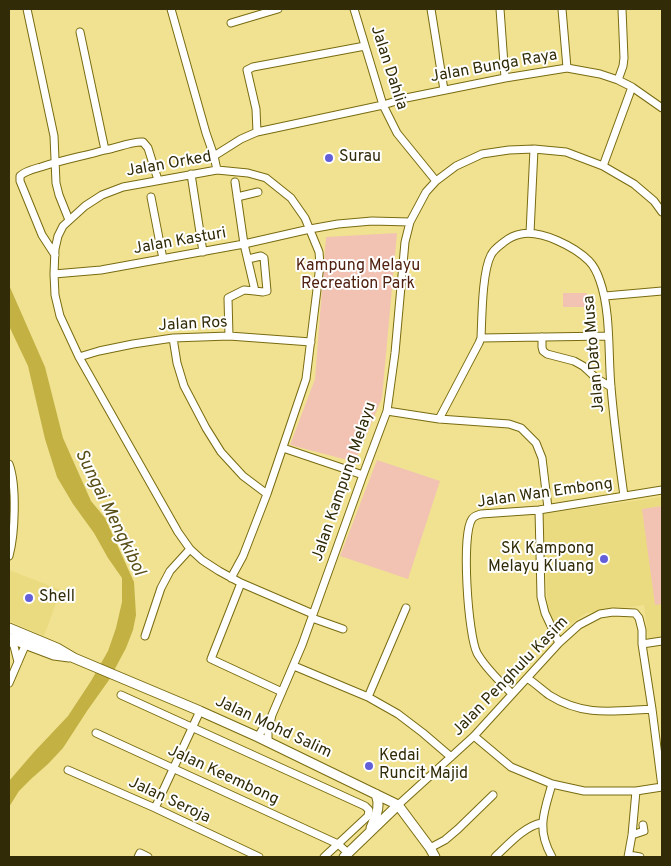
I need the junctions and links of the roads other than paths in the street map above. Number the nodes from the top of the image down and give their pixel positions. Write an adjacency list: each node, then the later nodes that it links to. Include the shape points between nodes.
1 (27, 9): 23 (street, via 54,136)
2 (171, 9): 22 (street)
3 (278, 9): 9 (street)
4 (354, 9): 11 (street, Jalan Dahlia)
5 (431, 9): 16 (street)
6 (500, 9): 13 (street)
7 (562, 9): 12 (street)
8 (622, 9): 14 (street, via 624,58)
9 (231, 22)
10 (80, 32): 21 (street)
11 (365, 46): 17 (street, Jalan Dahlia); 19 (street, via 247,70 256,110)
12 (567, 68): 13 (street, Jalan Bunga Raya); 14 (street, Jalan Bunga Raya)
13 (505, 78): 16 (street, Jalan Bunga Raya)
14 (618, 80): 15 (street, Jalan Bunga Raya)
15 (632, 87): 18 (street, Jalan Bunga Raya); 24 (street)
16 (444, 90): 17 (street, Jalan Bunga Raya)
17 (382, 106): 19 (street, Jalan Bunga Raya); 28 (street, Jalan Dahlia, via 397,133)
18 (662, 108)
19 (256, 132): 22 (street, Jalan Bunga Raya)
20 (534, 149): 24 (street, Jalan Kampung Melayu, via 566,152); 28 (street, Jalan Kampung Melayu, via 482,154 456,166); 37 (street)
21 (105, 150): 23 (street); 27 (street, via 143,142)
22 (214, 156): 25 (street)
23 (54, 162): 34 (street, via 59,196); 40 (street, via 22,174 20,181 42,235)
24 (603, 166): 33 (street, Jalan Kampung Melayu, via 634,184)
25 (217, 170): 26 (street, Jalan Orked); 36 (street, Jalan Orked, via 266,178 290,198)
26 (191, 174): 27 (street, Jalan Orked); 39 (street)
27 (158, 180): 34 (street, Jalan Orked, via 123,187 102,196)
28 (436, 181): 35 (street, Jalan Kampung Melayu, via 426,192)
29 (234, 182): 32 (street)
30 (258, 192): 32 (street)
31 (151, 197): 41 (street)
32 (237, 197): 38 (street)
33 (662, 212)
34 (69, 220): 40 (street, Jalan Orked, via 58,236)
35 (410, 222): 36 (street, Jalan Kasturi, via 372,221); 55 (street, Jalan Kampung Melayu, via 405,242)
36 (310, 229): 38 (street, Jalan Kasturi); 52 (street, Jalan Orked, via 319,252 320,265)
37 (530, 233): 46 (street, Jalan Dato Musa, via 572,247 591,262); 51 (street, via 509,238 491,256 484,286)
38 (244, 244): 39 (street, Jalan Kasturi); 42 (street)
39 (203, 252): 41 (street, Jalan Kasturi)
40 (55, 255): 43 (street, Jalan Orked)
41 (163, 259): 43 (street, Jalan Kasturi)
42 (248, 259): 44 (street); 44 (street, via 264,258 267,290)
43 (54, 274): 53 (street, Jalan Orked, via 60,316)
44 (255, 291): 47 (street, via 244,290 228,298)
45 (662, 291): 46 (street)
46 (605, 296): 48 (street, Jalan Dato Musa)
47 (229, 336): 50 (street, Jalan Ros); 52 (street, Jalan Ros)
48 (608, 336): 49 (street); 54 (street, Jalan Dato Musa)
49 (542, 337): 51 (street); 54 (street, via 542,351 574,361)
50 (173, 338): 53 (street, Jalan Ros); 61 (street, via 184,386 206,428 221,452 243,476)
51 (481, 338): 56 (street)
52 (311, 342): 57 (street, Jalan Orked, via 306,379)
53 (79, 357): 65 (street, Jalan Orked, via 164,509)
54 (611, 387): 62 (street, Jalan Dato Musa)
55 (388, 411): 56 (street); 59 (street, Jalan Kampung Melayu)
56 (439, 419): 63 (street, via 509,424 521,428 536,443 542,458)
57 (283, 448): 59 (street); 61 (street, Jalan Orked)
58 (9, 464): 66 (street, via 13,480 14,518)
59 (363, 475): 70 (street, Jalan Kampung Melayu)
60 (662, 490): 62 (street, Jalan Wan Embong)
61 (267, 494): 67 (street, Jalan Orked)
62 (624, 496): 63 (street, Jalan Wan Embong)
63 (548, 508): 64 (street, Jalan Wan Embong)
64 (539, 510): 77 (street, via 541,596 544,613); 84 (street, Jalan Wan Embong, via 481,514 474,517 467,532 467,589 472,637 485,665)
65 (190, 548): 67 (street, Jalan Orked, via 202,560); 73 (street, via 170,571 161,588)
66 (9, 556)
67 (231, 578): 68 (street, Jalan Orked)
68 (240, 583): 70 (street, Jalan Orked); 83 (street, via 211,659)
69 (406, 608): 86 (street)
70 (313, 616): 72 (street, Jalan Orked); 80 (street, Jalan Kampung Melayu)
71 (9, 628): 75 (street)
72 (343, 629)
73 (145, 636)
74 (9, 638): 75 (street); 79 (street)
75 (28, 641): 79 (street); 88 (street, Jalan Mohd Salim)
76 (662, 641): 78 (street)
77 (560, 643): 78 (street, Jalan Penghulu Kasim, via 590,618 624,612 635,613 639,618); 81 (street, Jalan Penghulu Kasim)
78 (642, 644): 87 (street, Jalan Penghulu Kasim)
79 (18, 663): 82 (street)
80 (294, 666): 83 (street, Jalan Kampung Melayu); 86 (street)
81 (527, 678): 84 (street, Jalan Penghulu Kasim); 87 (street, via 548,694 578,709 602,712)
82 (9, 683)
83 (282, 692): 89 (street, Jalan Kampung Melayu)
84 (512, 694): 92 (street, Jalan Penghulu Kasim)
85 (121, 695): 90 (street, Jalan Mohd Salim)
86 (368, 696): 95 (street, via 398,714)
87 (652, 709): 99 (street, Jalan Penghulu Kasim)
88 (200, 711): 90 (street); 93 (street, Jalan Mohd Salim)
89 (272, 715): 93 (street, Jalan Kampung Melayu); 94 (street, Jalan Kampung Melayu)
90 (193, 727): 96 (street); 109 (street, Jalan Mohd Salim, via 365,806 369,810 368,816)
91 (96, 733): 96 (street, Jalan Keembong)
92 (474, 736): 95 (street, Jalan Penghulu Kasim); 98 (street, via 511,767)
93 (258, 737): 94 (street, Jalan Mohd Salim)
94 (268, 742): 101 (street, Jalan Mohd Salim)
95 (451, 757): 103 (street, Jalan Penghulu Kasim)
96 (174, 769): 104 (street); 109 (street, Jalan Keembong)
97 (68, 770): 104 (street, Jalan Seroja)
98 (552, 784): 100 (street, via 584,790); 105 (street)
99 (662, 787): 100 (street)
100 (636, 791): 108 (street)
101 (376, 794): 103 (street, Jalan Mohd Salim); 107 (street, via 378,810)
102 (493, 796): 110 (street, via 445,840)
103 (398, 805): 107 (street); 110 (street, Jalan Mohd Salim)
104 (154, 808): 112 (street, Jalan Seroja)
105 (542, 824): 119 (street, via 526,829); 120 (street)
106 (643, 825): 108 (street, via 644,832)
107 (369, 833): 113 (street)
108 (632, 835): 114 (street)
109 (338, 844): 113 (street); 117 (street)
110 (430, 848): 118 (street, Jalan Mohd Salim)
111 (139, 855): 115 (street)
112 (248, 855): 116 (street, Jalan Seroja)
113 (346, 855)
114 (628, 856): 121 (street)
115 (148, 857)
116 (259, 857)
117 (324, 857)
118 (434, 857)
119 (496, 857)
120 (552, 857)
121 (640, 857)

